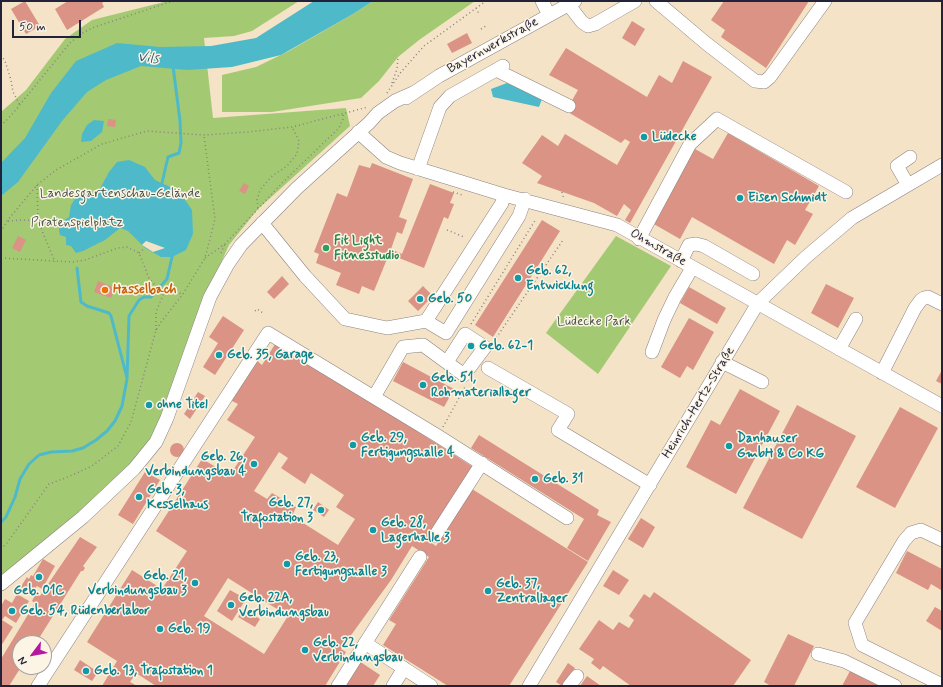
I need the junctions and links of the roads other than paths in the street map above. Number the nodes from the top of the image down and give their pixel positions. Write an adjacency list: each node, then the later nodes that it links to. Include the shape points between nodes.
1 (542, 1): 6 (street)
2 (635, 1): 5 (street, via 588,26 582,22)
3 (656, 1): 4 (street, via 755,81 764,82)
4 (825, 1)
5 (571, 3): 6 (street, Bayernwerkstraße)
6 (549, 15): 8 (street, Bayernwerkstraße, via 395,101)
7 (569, 106): 11 (street, via 499,68 450,96 440,107)
8 (358, 132): 11 (street, Ohmstraße, via 386,157); 16 (street, Bayernwerkstraße)
9 (910, 157): 12 (street, via 897,166)
10 (942, 165): 12 (street, Heinrich-Hertz-Straße)
11 (418, 170): 14 (street, Ohmstraße)
12 (908, 185): 21 (street, Heinrich-Hertz-Straße, via 852,218)
13 (846, 192): 17 (street, via 717,119 690,144)
14 (504, 195): 15 (street, Ohmstraße); 24 (street, via 502,203)
15 (525, 200): 17 (street, Ohmstraße, via 617,225); 24 (street, via 519,216 446,333)
16 (262, 223): 24 (street, via 344,319 387,328); 40 (street, Bayernwerkstraße, via 241,245 210,297 156,442 134,469 83,517)
17 (639, 239): 18 (street, Ohmstraße)
18 (680, 261): 19 (street, Ohmstraße); 20 (street, via 689,245 696,244 704,246)
19 (692, 268): 21 (street, Ohmstraße); 26 (street, via 664,320)
20 (752, 274)
21 (758, 303): 25 (street, Ohmstraße); 28 (street, Heinrich-Hertz-Straße)
22 (942, 304): 30 (street, via 928,297 921,300)
23 (856, 319): 25 (street)
24 (426, 321)
25 (839, 348): 30 (street, Ohmstraße)
26 (652, 352)
27 (447, 362): 27 (street, via 465,334 485,347 464,375); 32 (street, via 423,345 403,347)
28 (722, 362): 31 (street); 35 (street, Heinrich-Hertz-Straße)
29 (488, 368): 35 (street, via 568,414 558,430)
30 (882, 373): 33 (street, Ohmstraße)
31 (762, 382)
32 (374, 397): 34 (street); 45 (street, via 268,333)
33 (942, 406)
34 (482, 463): 36 (street); 37 (street)
35 (650, 484): 49 (street, Heinrich-Hertz-Straße)
36 (566, 518)
37 (435, 536)
38 (942, 540): 44 (street, via 921,530 911,533 904,540 855,623 862,645)
39 (420, 557): 41 (street)
40 (1, 584)
41 (365, 643): 43 (street); 46 (street)
42 (818, 654): 50 (street, via 844,661)
43 (404, 668): 47 (street); 48 (street)
44 (942, 685)
45 (38, 686)
46 (338, 686)
47 (393, 686)
48 (431, 686)
49 (530, 686)
50 (895, 686)

